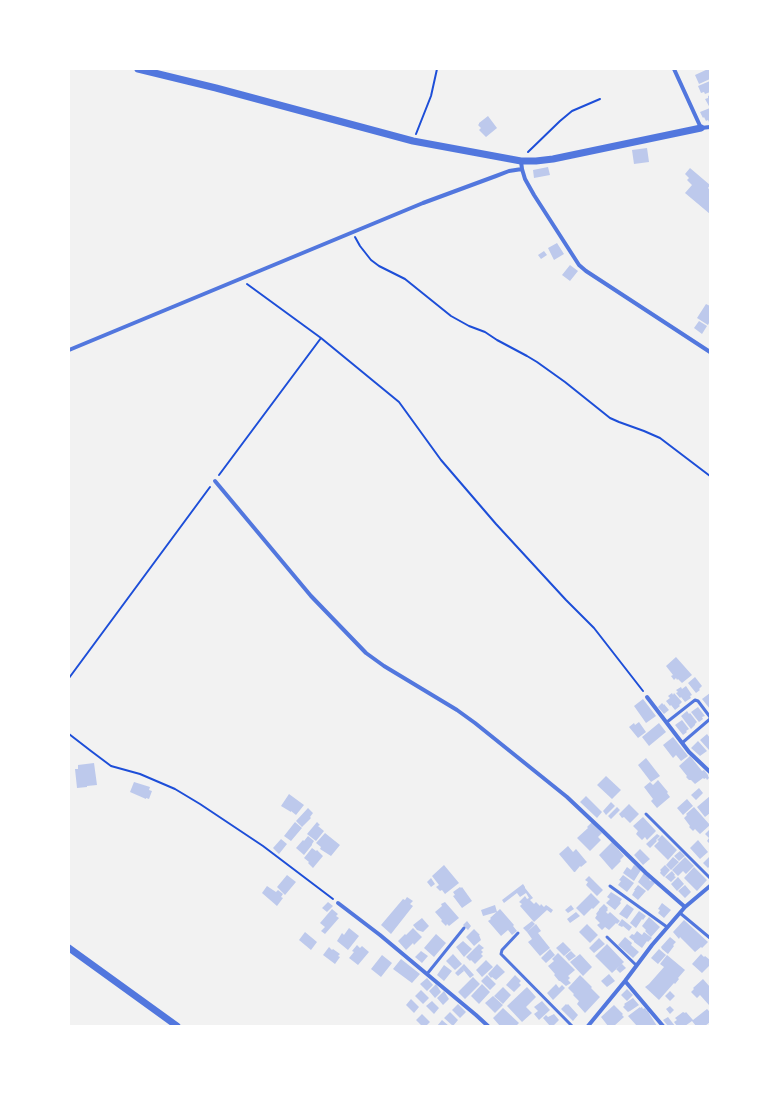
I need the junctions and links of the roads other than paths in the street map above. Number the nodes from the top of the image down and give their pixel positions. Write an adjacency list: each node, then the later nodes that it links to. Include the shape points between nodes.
1 (138, 69): 5 (street, via 413,141)
2 (674, 69): 4 (street)
3 (710, 127): 4 (street)
4 (701, 128): 5 (street, via 552,159)
5 (521, 161): 6 (street)
6 (522, 169): 7 (street, via 509,171 423,203); 8 (street, via 534,195 586,271)
7 (69, 350)
8 (710, 352)
9 (214, 481): 20 (street, via 311,596 366,653 475,723 567,797)
10 (648, 697): 12 (street)
11 (710, 718): 12 (lane, via 695,700); 13 (lane)
12 (667, 722): 13 (street)
13 (682, 743): 14 (street)
14 (710, 772)
15 (646, 814): 16 (lane)
16 (710, 878)
17 (610, 886): 23 (lane)
18 (710, 886): 20 (street)
19 (338, 903): 29 (street)
20 (685, 907): 21 (street)
21 (680, 913): 23 (street); 26 (lane)
22 (464, 928): 29 (lane)
23 (667, 928): 28 (street)
24 (518, 933): 33 (lane, via 501,954)
25 (607, 937): 28 (lane)
26 (710, 938)
27 (69, 948): 31 (street)
28 (636, 966): 30 (street)
29 (427, 974): 32 (street)
30 (625, 981): 34 (street); 35 (street)
31 (176, 1026)
32 (488, 1026)
33 (572, 1026)
34 (588, 1026)
35 (664, 1026)

